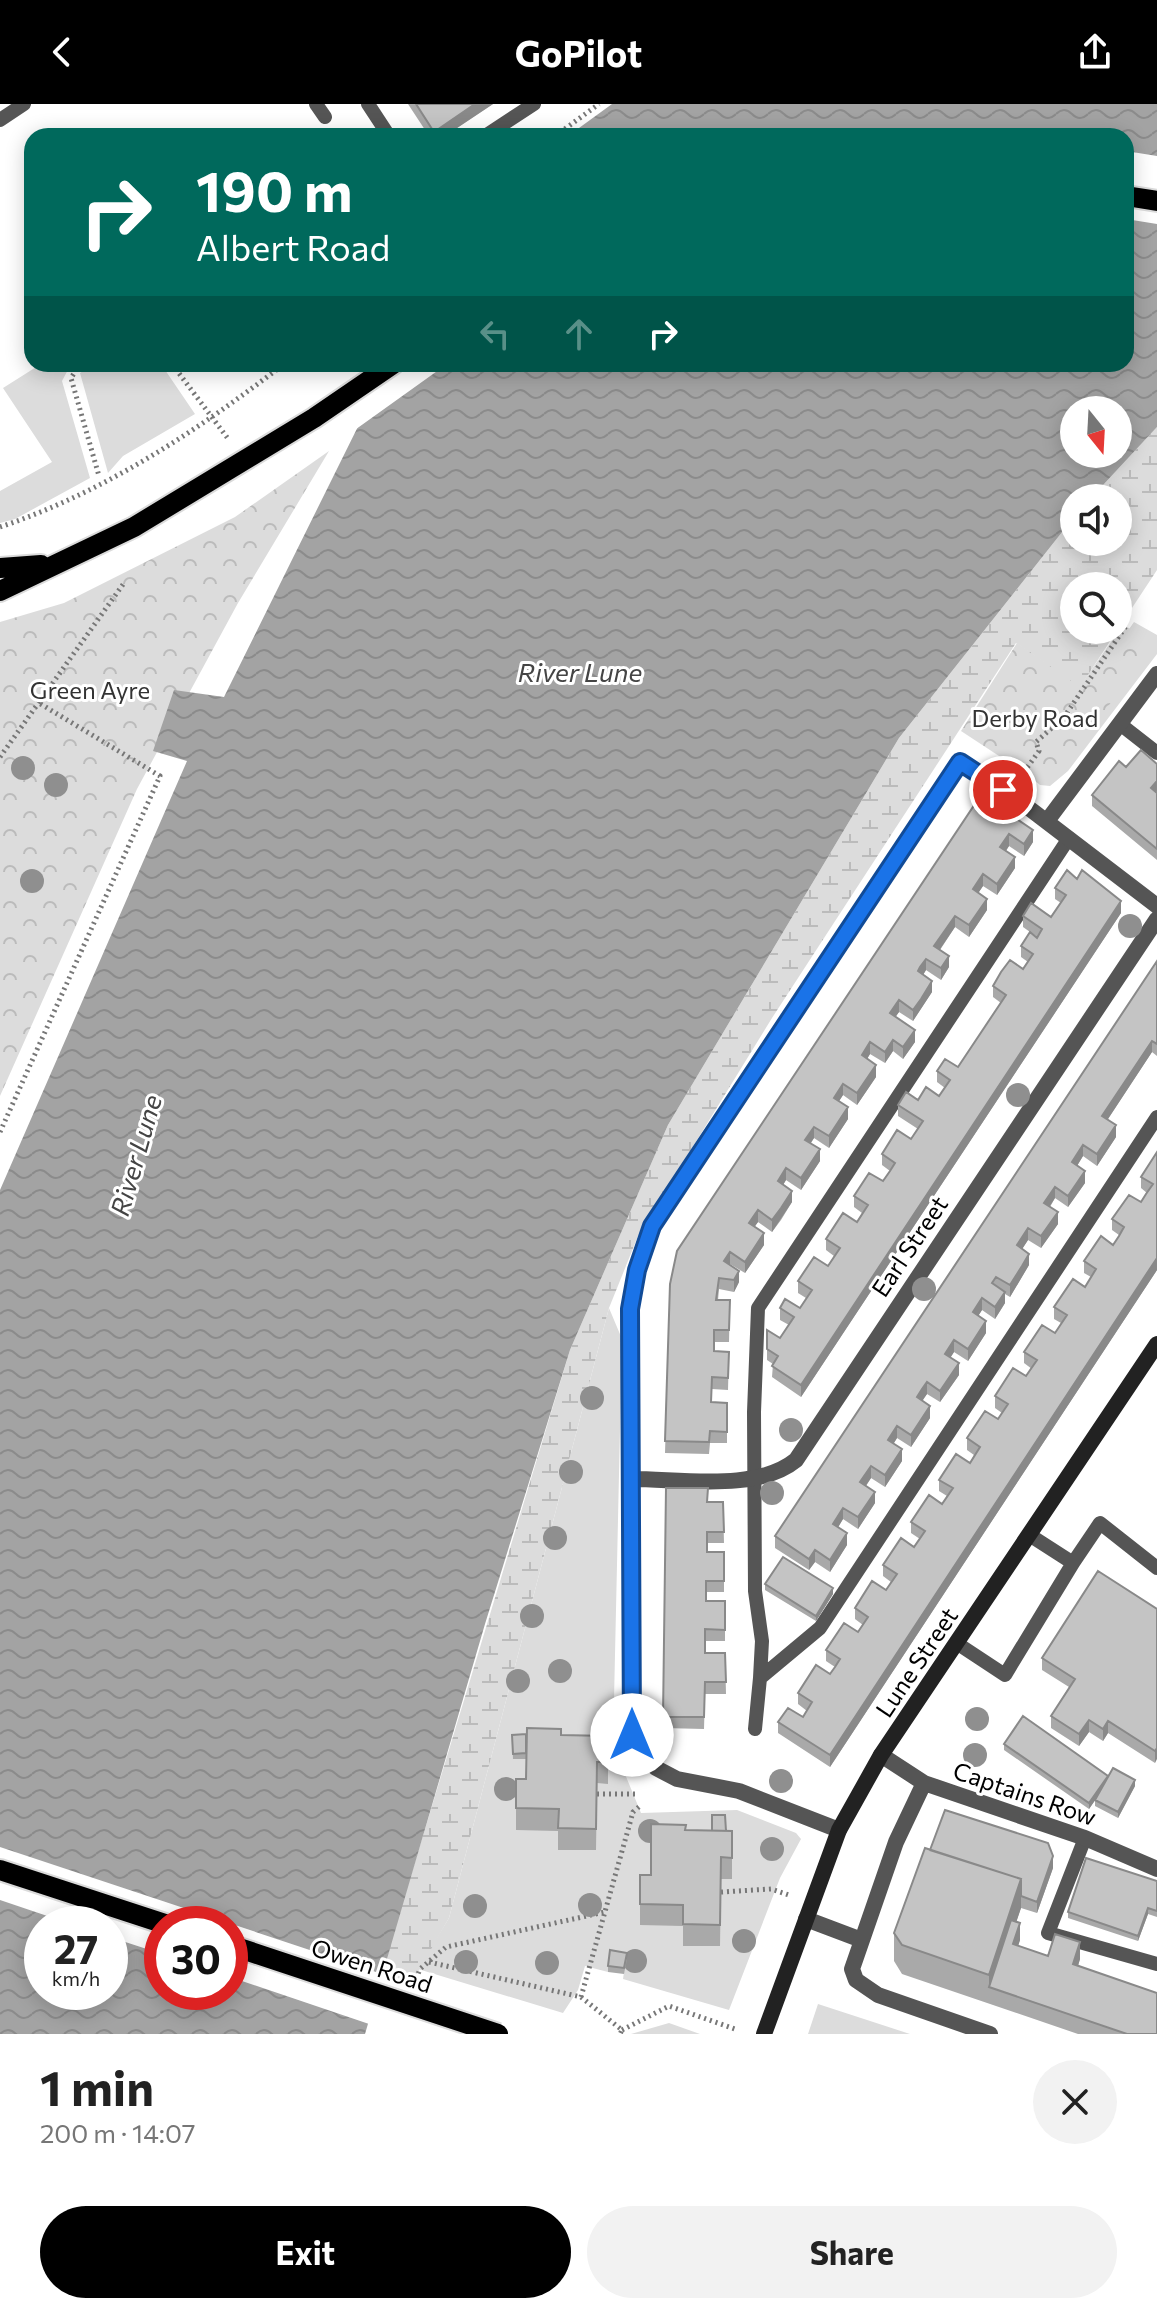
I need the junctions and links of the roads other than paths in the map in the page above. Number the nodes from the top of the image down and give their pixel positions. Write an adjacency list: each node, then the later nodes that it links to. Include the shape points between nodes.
1 (24, 104): 6 (lane)
2 (316, 104): 5 (lane)
3 (368, 104): 7 (lane)
4 (534, 104): 8 (lane)
5 (325, 117)
6 (0, 120)
7 (384, 128)
8 (497, 128)
9 (1134, 197): 10 (main road)
10 (1157, 201)
11 (381, 372): 12 (main road, via 134,527)
12 (53, 564): 13 (main road); 14 (main road)
13 (0, 568)
14 (0, 591)
15 (1157, 674): 16 (street)
16 (1120, 724): 17 (lane); 18 (street)
17 (1157, 753)
18 (1047, 821): 19 (street); 24 (street, via 960,762 652,1226 630,1309)
19 (1069, 838): 20 (street); 25 (lane, via 758,1308)
20 (1157, 906)
21 (1157, 919): 25 (street, Earl Street, via 796,1460 782,1472)
22 (1157, 1117): 30 (lane, via 820,1628)
23 (1157, 1344): 26 (street, Lune Street)
24 (632, 1479): 25 (street, Earl Street); 34 (street, via 632,1735 641,1752 677,1779 739,1791)
25 (757, 1479): 30 (lane)
26 (1031, 1536): 27 (lane); 29 (street, Lune Street)
27 (1073, 1563): 28 (lane, via 1100,1523); 29 (lane, via 1005,1675)
28 (1157, 1568)
29 (958, 1644): 32 (street, Lune Street)
30 (760, 1678): 31 (lane)
31 (755, 1729)
32 (881, 1755): 33 (street, Captains Row); 34 (street, Lune Street)
33 (924, 1783): 35 (street, Captains Row); 40 (street)
34 (839, 1830): 39 (street, Lune Street)
35 (1085, 1838): 36 (street, Captains Row); 42 (lane, via 1048,1933)
36 (1157, 1869)
37 (0, 1870): 38 (main road)
38 (144, 1917)
39 (806, 1919): 40 (street); 44 (street, Lune Street)
40 (856, 1947): 45 (street, via 852,1969 865,1988)
41 (248, 1951): 43 (main road, Owen Road, bridge)
42 (1157, 1964)
43 (498, 2034)
44 (764, 2034)
45 (990, 2034)

